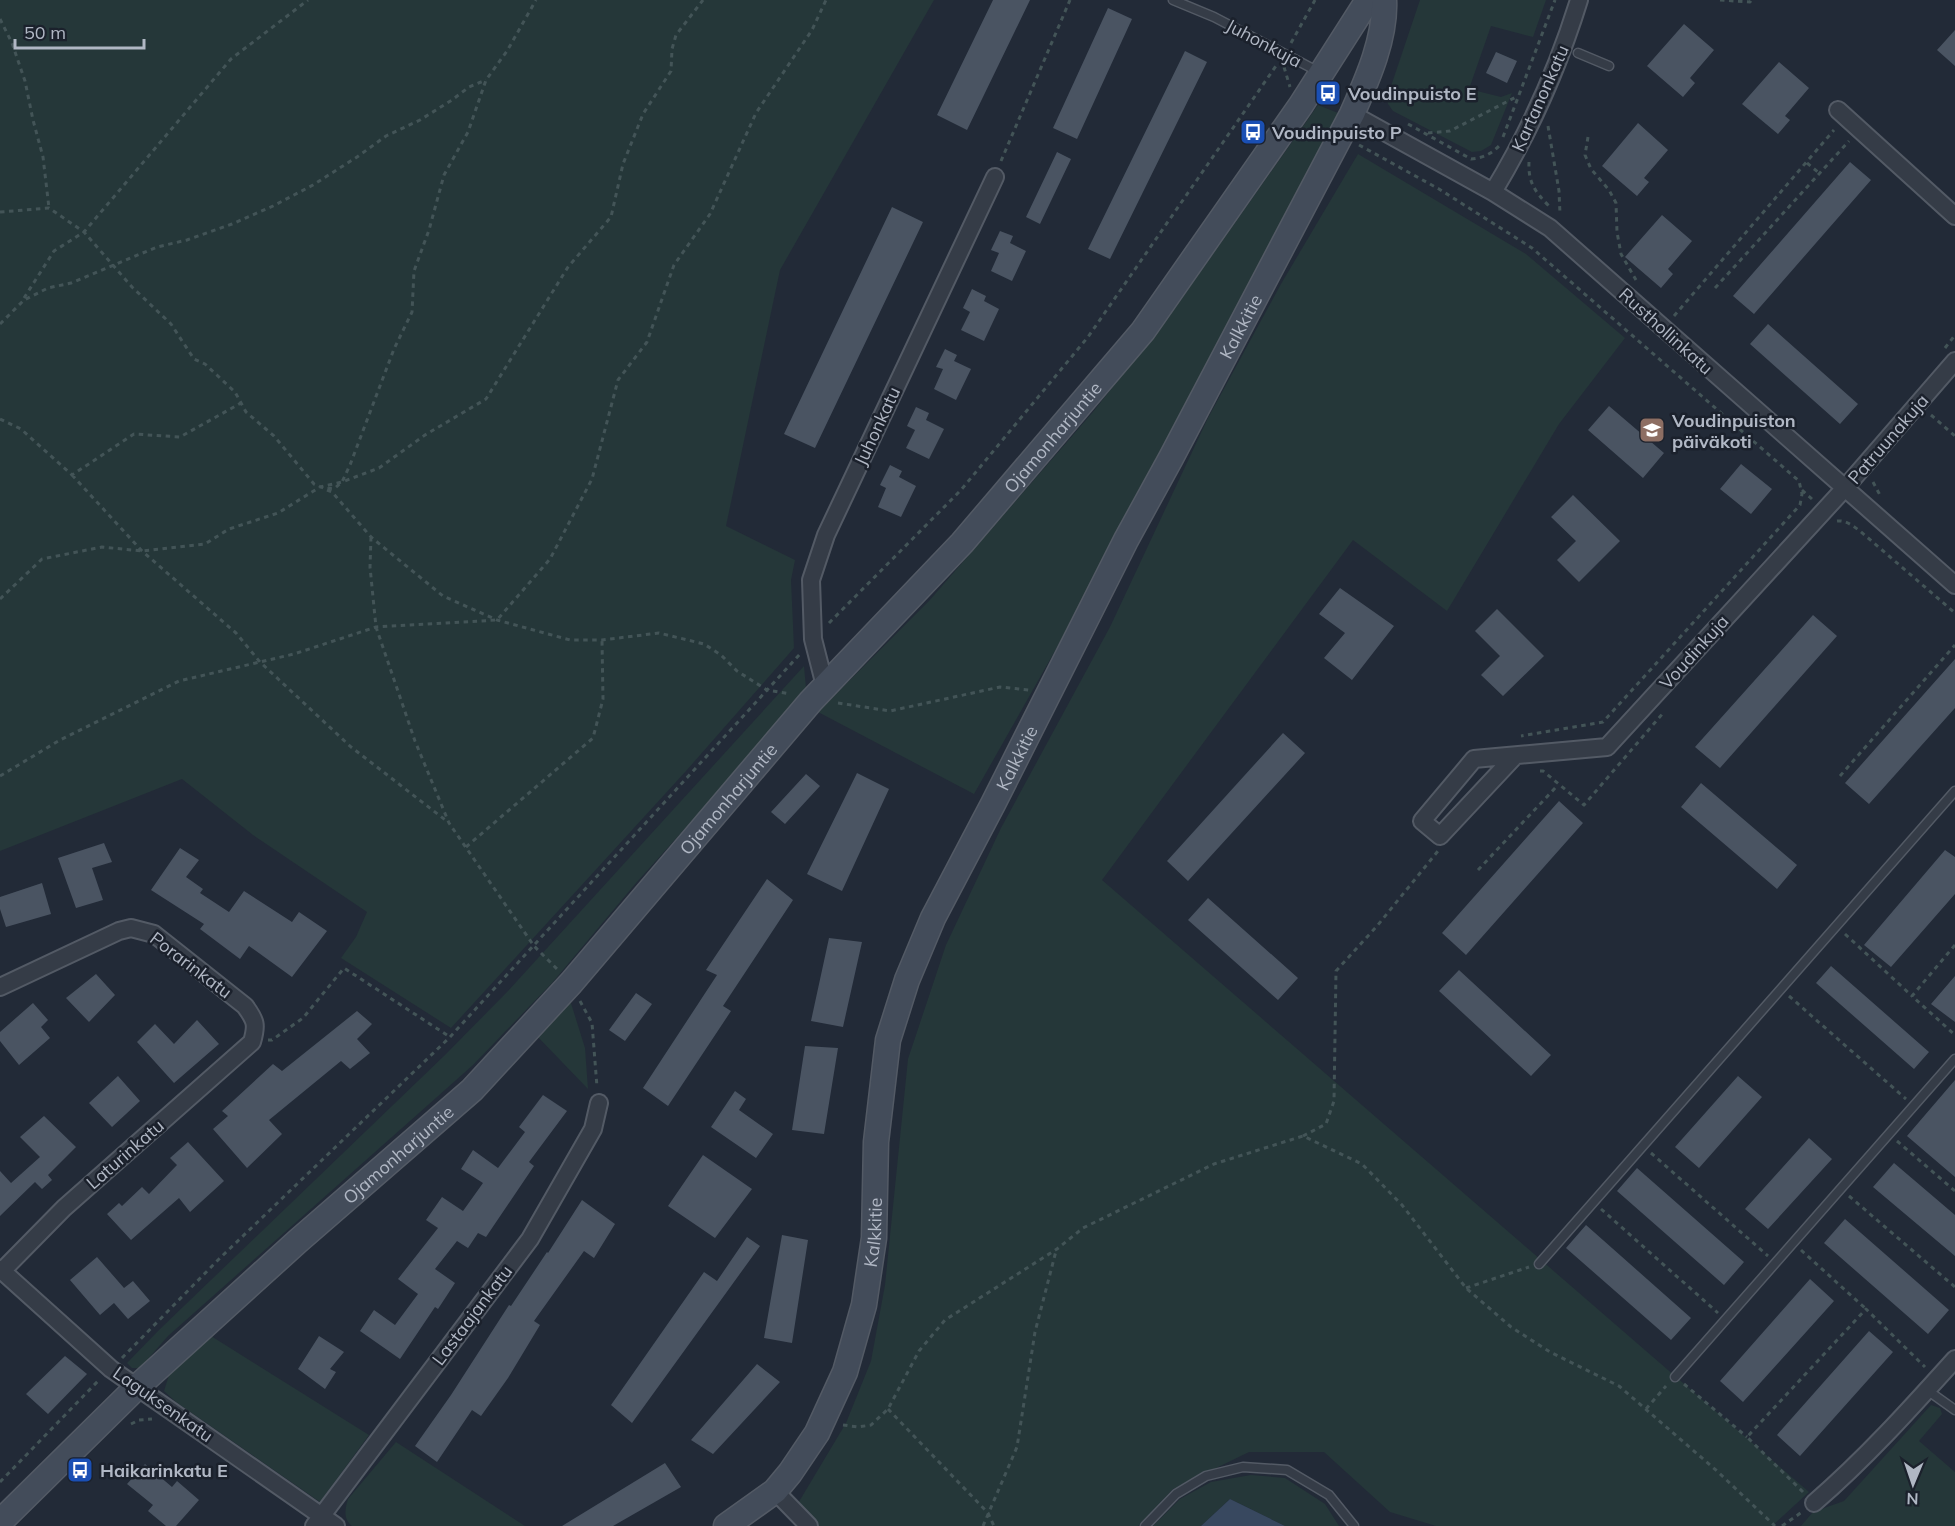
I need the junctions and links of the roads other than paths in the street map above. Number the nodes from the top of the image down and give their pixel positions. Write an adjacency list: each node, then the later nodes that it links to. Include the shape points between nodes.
1 (1173, 0): 7 (lane, Juhonkuja, via 1214,16)
2 (1368, 0): 7 (main road, Ojamonharjuntie)
3 (1384, 0): 8 (main road, Kalkkitie, via 1373,63)
4 (1579, 0): 11 (street, Kartanonkatu, via 1554,75)
5 (1578, 53): 6 (lane)
6 (1609, 66)
7 (1321, 73): 16 (main road, Ojamonharjuntie, via 1143,332 962,543)
8 (1352, 114): 11 (street, Rusthollinkatu); 30 (main road, Kalkkitie, via 1126,540 933,918 907,980 888,1040 876,1142 874,1238 864,1305 845,1372 817,1433)
9 (1839, 117): 12 (street)
10 (995, 177): 16 (street, Juhonkatu, via 826,535 811,580)
11 (1493, 192): 14 (street, Rusthollinkatu, via 1550,228)
12 (1955, 216)
13 (1948, 356): 14 (street, Patruunakuja)
14 (1844, 489): 15 (street, Rusthollinkatu); 17 (street, Voudinkuja, via 1607,747)
15 (1955, 585)
16 (819, 693): 28 (main road, Ojamonharjuntie, via 571,983 472,1090)
17 (1514, 757): 17 (street, Voudinkuja, via 1474,759 1422,821 1440,836)
18 (1955, 791): 23 (lane)
19 (0, 987): 20 (street, Porarinkatu, via 119,931 142,930 154,934 245,1006 256,1027)
20 (252, 1042): 24 (street, Laturinkatu, via 64,1208)
21 (1955, 1059): 26 (lane)
22 (599, 1103): 33 (street, Lastaajankatu, via 593,1129 530,1239)
23 (1539, 1264)
24 (1, 1270): 28 (street, Laguksenkatu, via 111,1369)
25 (1955, 1359): 27 (street)
26 (1675, 1377)
27 (1932, 1384): 29 (lane); 31 (street, via 1852,1470)
28 (137, 1387): 32 (main road, Ojamonharjuntie); 33 (street, Laguksenkatu)
29 (1955, 1410)
30 (775, 1491): 34 (main road, Kalkkitie); 35 (street)
31 (1814, 1503)
32 (0, 1521)
33 (325, 1522)
34 (726, 1526)
35 (809, 1526)
36 (1145, 1526): 37 (lane, via 1176,1494 1206,1476 1244,1467 1287,1470 1329,1495)
37 (1353, 1526)

